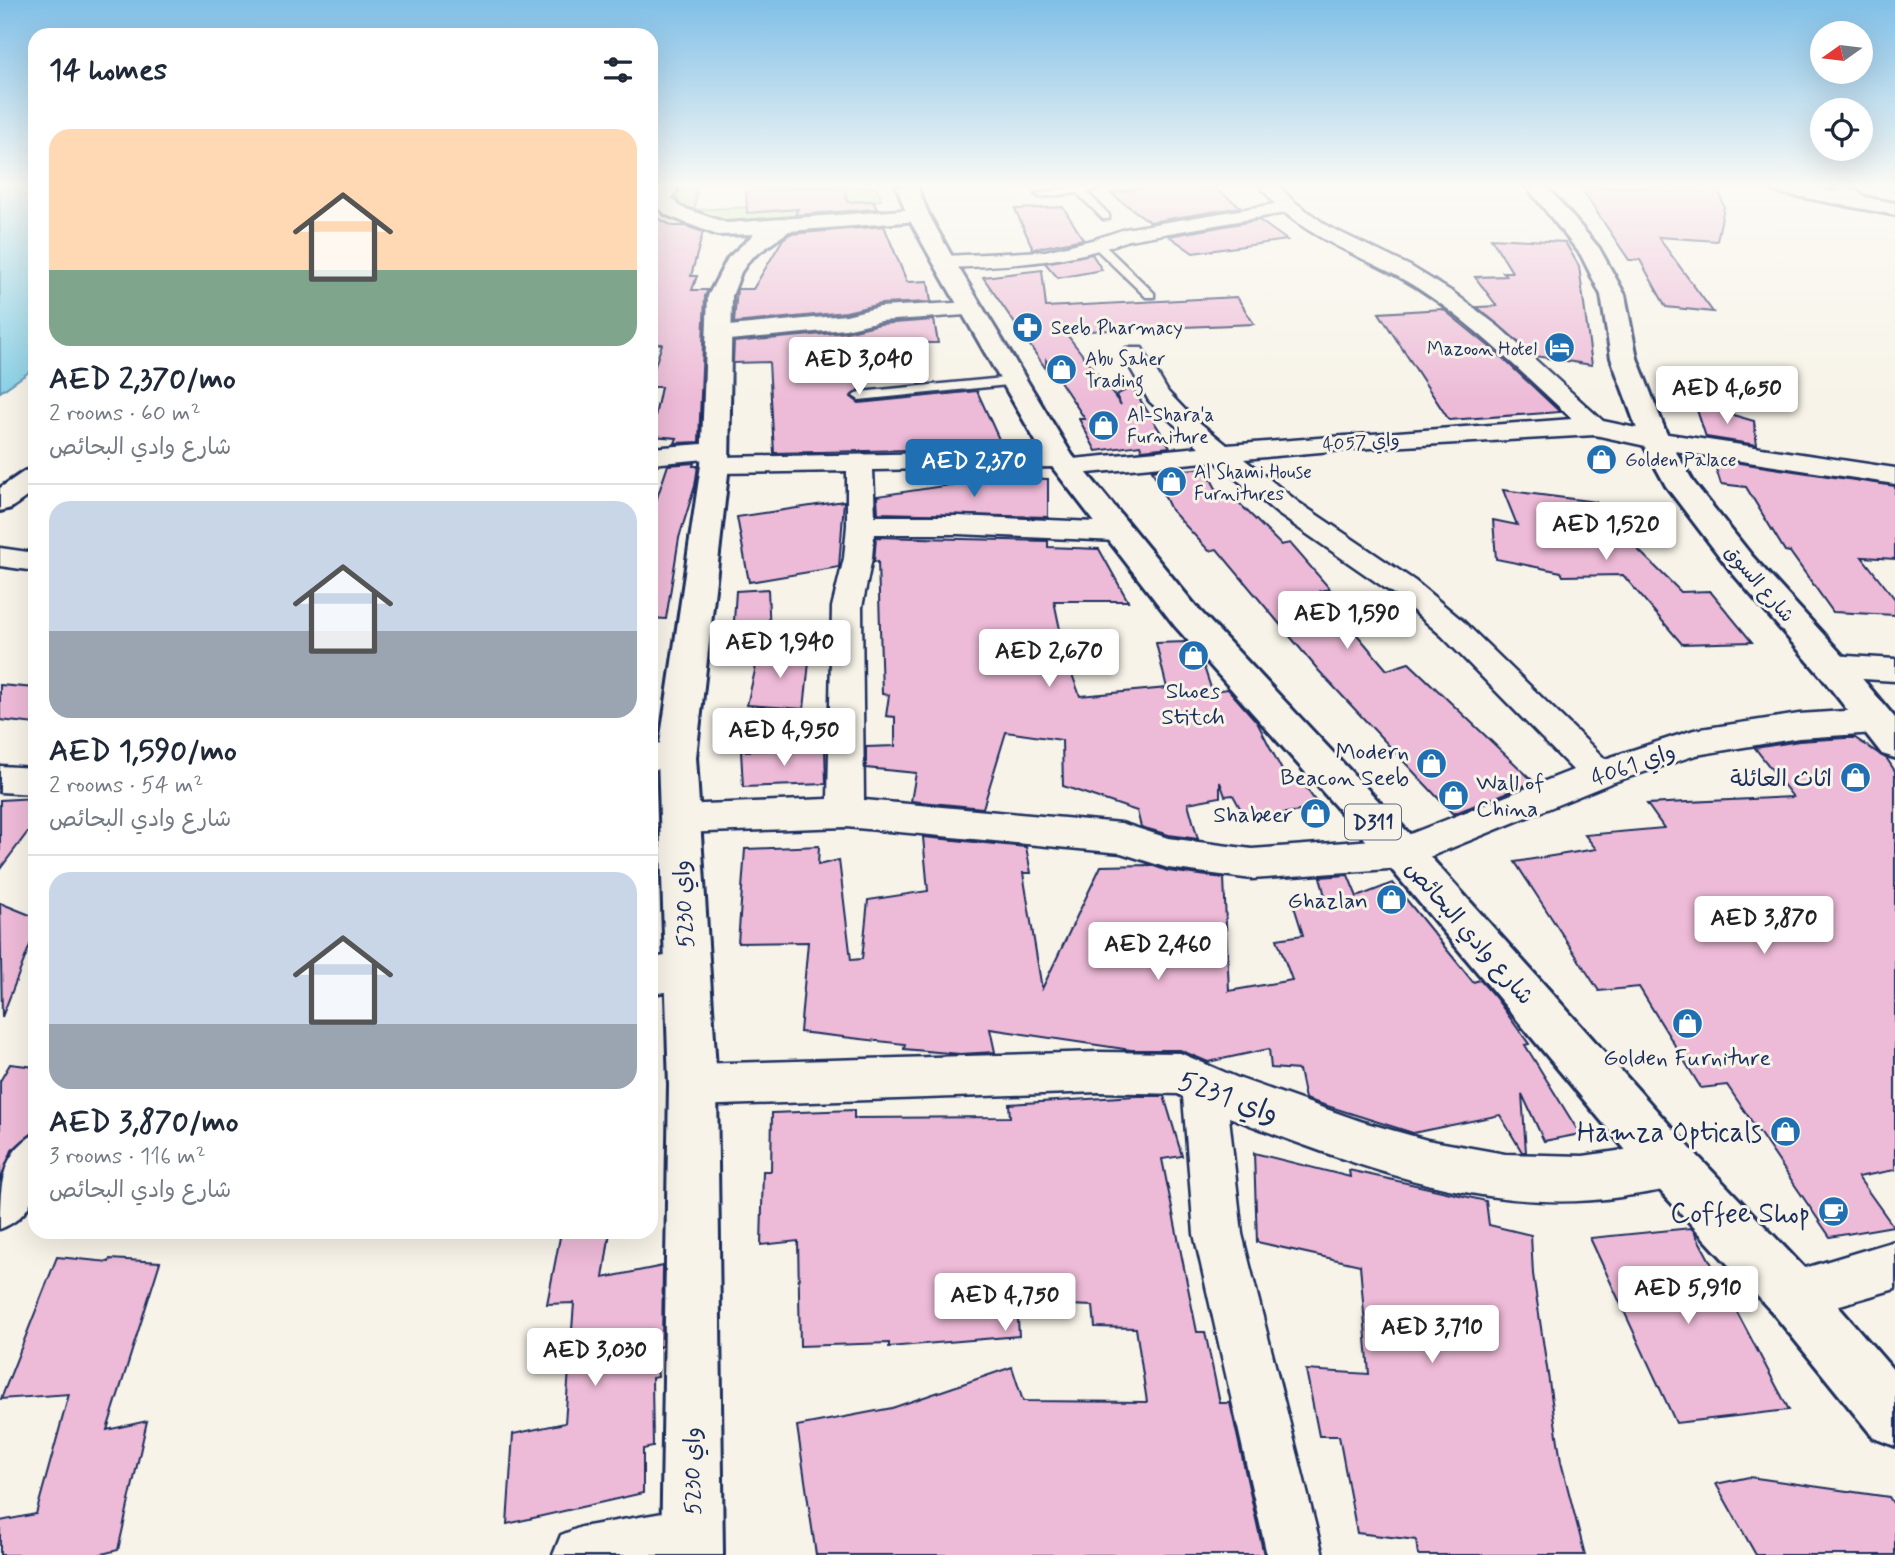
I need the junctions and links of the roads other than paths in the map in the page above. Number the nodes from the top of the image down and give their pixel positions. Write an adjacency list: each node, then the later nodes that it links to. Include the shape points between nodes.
1 (729, 260): 9 (main road, واي 5230, via 720,296)
2 (993, 260): 6 (street)
3 (1112, 260): 7 (lane)
4 (1378, 260): 13 (street, via 1424,282 1473,319)
5 (1594, 260): 14 (main road, شارع السوق, via 1613,295 1624,358)
6 (944, 262): 8 (main road, شارع وادي البحائص / D311)
7 (1150, 295)
8 (972, 309): 9 (street, via 880,314 846,322); 11 (main road, شارع وادي البحائص / D311)
9 (718, 334): 17 (main road, واي 5230)
10 (1135, 353): 15 (street, via 1158,396)
11 (1014, 381): 12 (lane); 19 (main road, شارع وادي البحائص / D311)
12 (859, 396)
13 (1595, 427): 14 (street, واي 4057); 15 (street, واي 4057)
14 (1655, 440): 20 (street, واي 4057); 27 (main road, شارع السوق, via 1681,486 1741,564)
15 (1221, 453): 19 (street, واي 4057); 31 (street, via 1288,508 1424,604)
16 (658, 456): 17 (street, واي 4057)
17 (715, 458): 18 (street, واي 4057); 30 (main road, واي 5230)
18 (860, 462): 19 (street, واي 4057); 23 (street)
19 (1063, 463): 24 (main road, شارع وادي البحائص / D311)
20 (1895, 476)
21 (28, 482): 22 (main road)
22 (0, 502)
23 (861, 525): 24 (street); 34 (street, via 847,607)
24 (1118, 532): 36 (main road, شارع وادي البحائص / D311, via 1186,618)
25 (0, 556): 26 (street)
26 (28, 561)
27 (1832, 666): 28 (street); 29 (main road, شارع السوق)
28 (1895, 670)
29 (1886, 733): 31 (street, واي 4061, via 1798,726 1694,743)
30 (664, 756): 35 (main road, واي 5230)
31 (1599, 774): 36 (street, واي 4061)
32 (0, 779): 33 (street)
33 (28, 781)
34 (846, 813): 35 (street, واي 4061); 36 (street, واي 4061, via 1121,838 1168,853 1252,863)
35 (679, 819): 37 (main road, واي 5230)
36 (1402, 853): 40 (main road, شارع وادي البحائص / D311)
37 (669, 974): 38 (main road, واي 5230)
38 (693, 1085): 39 (street, واي 5231, via 1099,1072 1180,1074); 46 (main road, واي 5230)
39 (1204, 1085): 40 (street, واي 5231, via 1363,1144 1427,1163 1505,1177 1583,1179); 48 (street, via 1218,1234)
40 (1672, 1166): 44 (main road, شارع وادي البحائص / D311)
41 (28, 1167): 42 (street)
42 (0, 1206)
43 (1895, 1265): 44 (street)
44 (1792, 1294): 45 (main road, شارع وادي البحائص / D311)
45 (1895, 1418)
46 (692, 1545): 47 (street)
47 (580, 1555)
48 (1295, 1555)

